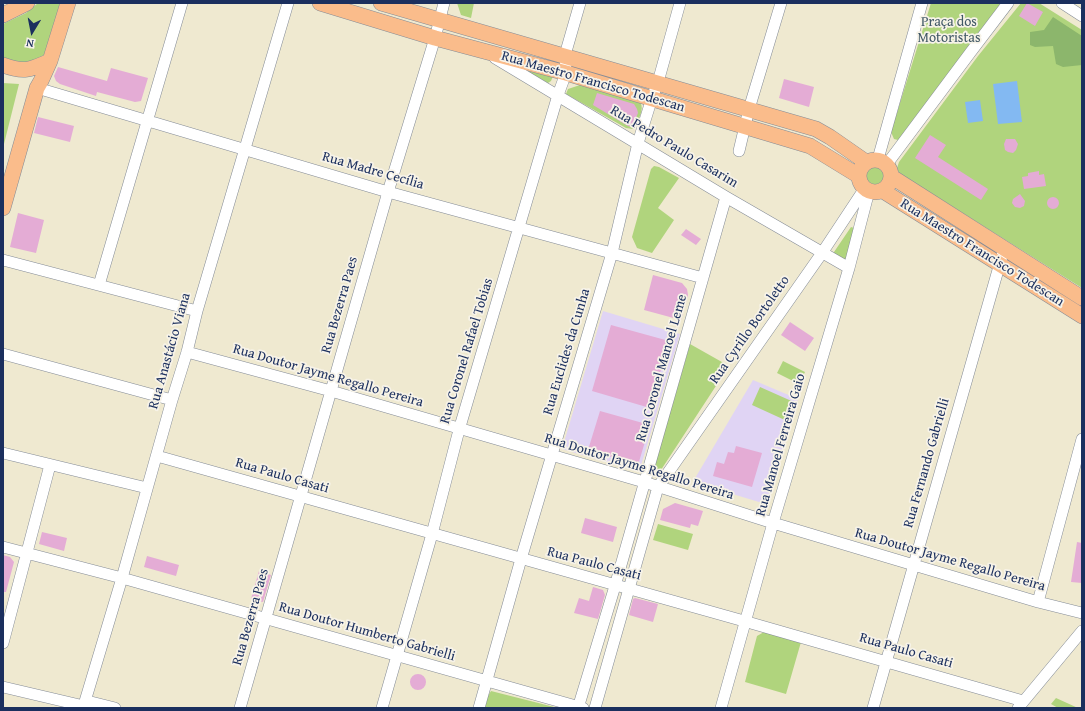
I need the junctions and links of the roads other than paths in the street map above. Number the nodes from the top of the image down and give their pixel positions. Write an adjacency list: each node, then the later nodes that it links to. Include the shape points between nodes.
1 (28, 3): 14 (main road)
2 (68, 3): 20 (main road)
3 (182, 3): 29 (street)
4 (288, 3): 32 (street, Rua Anastácio Viana)
5 (320, 3): 17 (main road, Rua Maestro Francisco Todescan)
6 (381, 3): 16 (main road, Rua Maestro Francisco Todescan)
7 (444, 3): 16 (street, Rua Bezerra Paes)
8 (580, 3): 19 (street, Rua Coronel Rafael Tobias)
9 (680, 3): 24 (street, Rua Euclides da Cunha)
10 (780, 3): 28 (street)
11 (922, 3): 34 (street)
12 (1008, 3): 34 (street)
13 (1062, 3): 15 (street)
14 (3, 15)
15 (1082, 16)
16 (439, 20): 17 (street, Rua Bezerra Paes); 19 (main road, Rua Maestro Francisco Todescan)
17 (435, 38): 18 (main road, Rua Maestro Francisco Todescan); 37 (street, Rua Bezerra Paes)
18 (484, 51): 23 (main road, Rua Maestro Francisco Todescan); 26 (street, Rua Pedro Paulo Casarim)
19 (565, 56): 23 (street, Rua Coronel Rafael Tobias); 24 (main road, Rua Maestro Francisco Todescan)
20 (50, 61): 22 (main road); 25 (main road)
21 (3, 65): 22 (main road)
22 (27, 70): 25 (main road)
23 (566, 73): 26 (street, Rua Coronel Rafael Tobias); 27 (main road, Rua Maestro Francisco Todescan)
24 (658, 82): 27 (street, Rua Euclides da Cunha); 28 (main road, Rua Maestro Francisco Todescan)
25 (37, 88): 29 (street, Rua Madre Cecília); 35 (main road)
26 (558, 95): 31 (street, Rua Pedro Paulo Casarim); 40 (street, Rua Coronel Rafael Tobias)
27 (652, 98): 30 (main road, Rua Maestro Francisco Todescan); 31 (street, Rua Euclides da Cunha)
28 (749, 109): 30 (street); 34 (main road, Rua Maestro Francisco Todescan, via 816,129)
29 (147, 120): 32 (street, Rua Madre Cecília); 48 (street)
30 (744, 127): 33 (street); 36 (main road, Rua Maestro Francisco Todescan, via 810,146)
31 (638, 143): 38 (street, Rua Pedro Paulo Casarim); 42 (street, Rua Euclides da Cunha)
32 (245, 149): 37 (street, Rua Madre Cecília); 50 (street, Rua Anastácio Viana)
33 (739, 151)
34 (881, 166): 36 (main road, via 860,170); 36 (main road, via 889,185); 41 (main road, Rua Maestro Francisco Todescan)
35 (7, 177): 39 (main road)
36 (869, 186): 43 (street, Rua Cyrillo Bortoletto); 45 (main road, Rua Maestro Francisco Todescan); 46 (street, Rua Manoel Ferreira Gaio)
37 (388, 192): 40 (street, Rua Madre Cecília); 54 (street, Rua Bezerra Paes)
38 (726, 197): 43 (street, Rua Pedro Paulo Casarim); 47 (street, Rua Coronel Manoel Leme)
39 (3, 208)
40 (520, 227): 42 (street, Rua Madre Cecília); 56 (street, Rua Coronel Rafael Tobias)
41 (1004, 249): 45 (street, Rua Fernando Gabrielli); 49 (main road, Rua Maestro Francisco Todescan)
42 (612, 253): 47 (street, Rua Madre Cecília); 60 (street, Rua Euclides da Cunha)
43 (822, 253): 46 (street, Rua Pedro Paulo Casarim); 63 (street, Rua Cyrillo Bortoletto)
44 (3, 260): 48 (street)
45 (999, 264): 51 (main road, Rua Maestro Francisco Todescan); 71 (street, Rua Fernando Gabrielli)
46 (848, 268): 66 (street, Rua Manoel Ferreira Gaio)
47 (703, 278): 62 (street, Rua Coronel Manoel Leme)
48 (99, 285): 50 (street)
49 (1082, 298)
50 (197, 310): 52 (street, Rua Anastácio Viana)
51 (1082, 316)
52 (187, 352): 54 (street, Rua Doutor Jayme Regallo Pereira); 55 (street, Rua Anastácio Viana)
53 (3, 354): 55 (street)
54 (332, 391): 56 (street, Rua Doutor Jayme Regallo Pereira); 65 (street, Rua Bezerra Paes)
55 (172, 400): 59 (street, Rua Anastácio Viana)
56 (459, 430): 60 (street, Rua Doutor Jayme Regallo Pereira); 67 (street, Rua Coronel Rafael Tobias)
57 (1082, 440): 75 (street)
58 (3, 453): 61 (street)
59 (157, 456): 64 (street, Rua Anastácio Viana); 65 (street, Rua Paulo Casati)
60 (552, 456): 62 (street, Rua Doutor Jayme Regallo Pereira); 70 (street, Rua Euclides da Cunha)
61 (50, 465): 64 (street); 69 (street)
62 (644, 482): 63 (street, Rua Doutor Jayme Regallo Pereira); 73 (street, Rua Coronel Manoel Leme)
63 (658, 487): 66 (street, Rua Doutor Jayme Regallo Pereira); 74 (street)
64 (147, 488): 72 (street, Rua Anastácio Viana)
65 (302, 497): 67 (street, Rua Paulo Casati); 77 (street, Rua Bezerra Paes)
66 (773, 523): 71 (street, Rua Doutor Jayme Regallo Pereira); 78 (street, Rua Manoel Ferreira Gaio)
67 (432, 534): 70 (street, Rua Paulo Casati); 81 (street, Rua Coronel Rafael Tobias)
68 (3, 547): 69 (street, Rua Doutor Humberto Gabrielli)
69 (28, 553): 72 (street, Rua Doutor Humberto Gabrielli); 80 (street)
70 (521, 559): 73 (street, Rua Paulo Casati); 83 (street, Rua Euclides da Cunha)
71 (913, 565): 75 (street, Rua Doutor Jayme Regallo Pereira); 82 (street, Rua Fernando Gabrielli)
72 (122, 578): 77 (street, Rua Doutor Humberto Gabrielli); 86 (street, Rua Anastácio Viana)
73 (615, 586): 74 (street, Rua Paulo Casati); 91 (street, Rua Coronel Manoel Leme)
74 (628, 589): 78 (street, Rua Paulo Casati); 92 (street)
75 (1038, 602): 76 (street, Rua Doutor Jayme Regallo Pereira)
76 (1082, 613)
77 (266, 619): 81 (street, Rua Doutor Humberto Gabrielli); 88 (street, Rua Bezerra Paes)
78 (746, 621): 82 (street, Rua Paulo Casati); 93 (street, Rua Manoel Ferreira Gaio)
79 (1082, 631): 85 (street)
80 (3, 643)
81 (397, 656): 83 (street, Rua Doutor Humberto Gabrielli); 89 (street, Rua Coronel Rafael Tobias)
82 (886, 661): 85 (street, Rua Paulo Casati); 94 (street, Rua Fernando Gabrielli)
83 (486, 681): 90 (street, Rua Euclides da Cunha); 91 (street, Rua Doutor Humberto Gabrielli)
84 (3, 687): 86 (street)
85 (1020, 704)
86 (84, 707): 87 (street, via 91,702)
87 (114, 708)
88 (240, 708)
89 (382, 708)
90 (479, 708)
91 (580, 708)
92 (595, 708)
93 (721, 708)
94 (873, 708)

